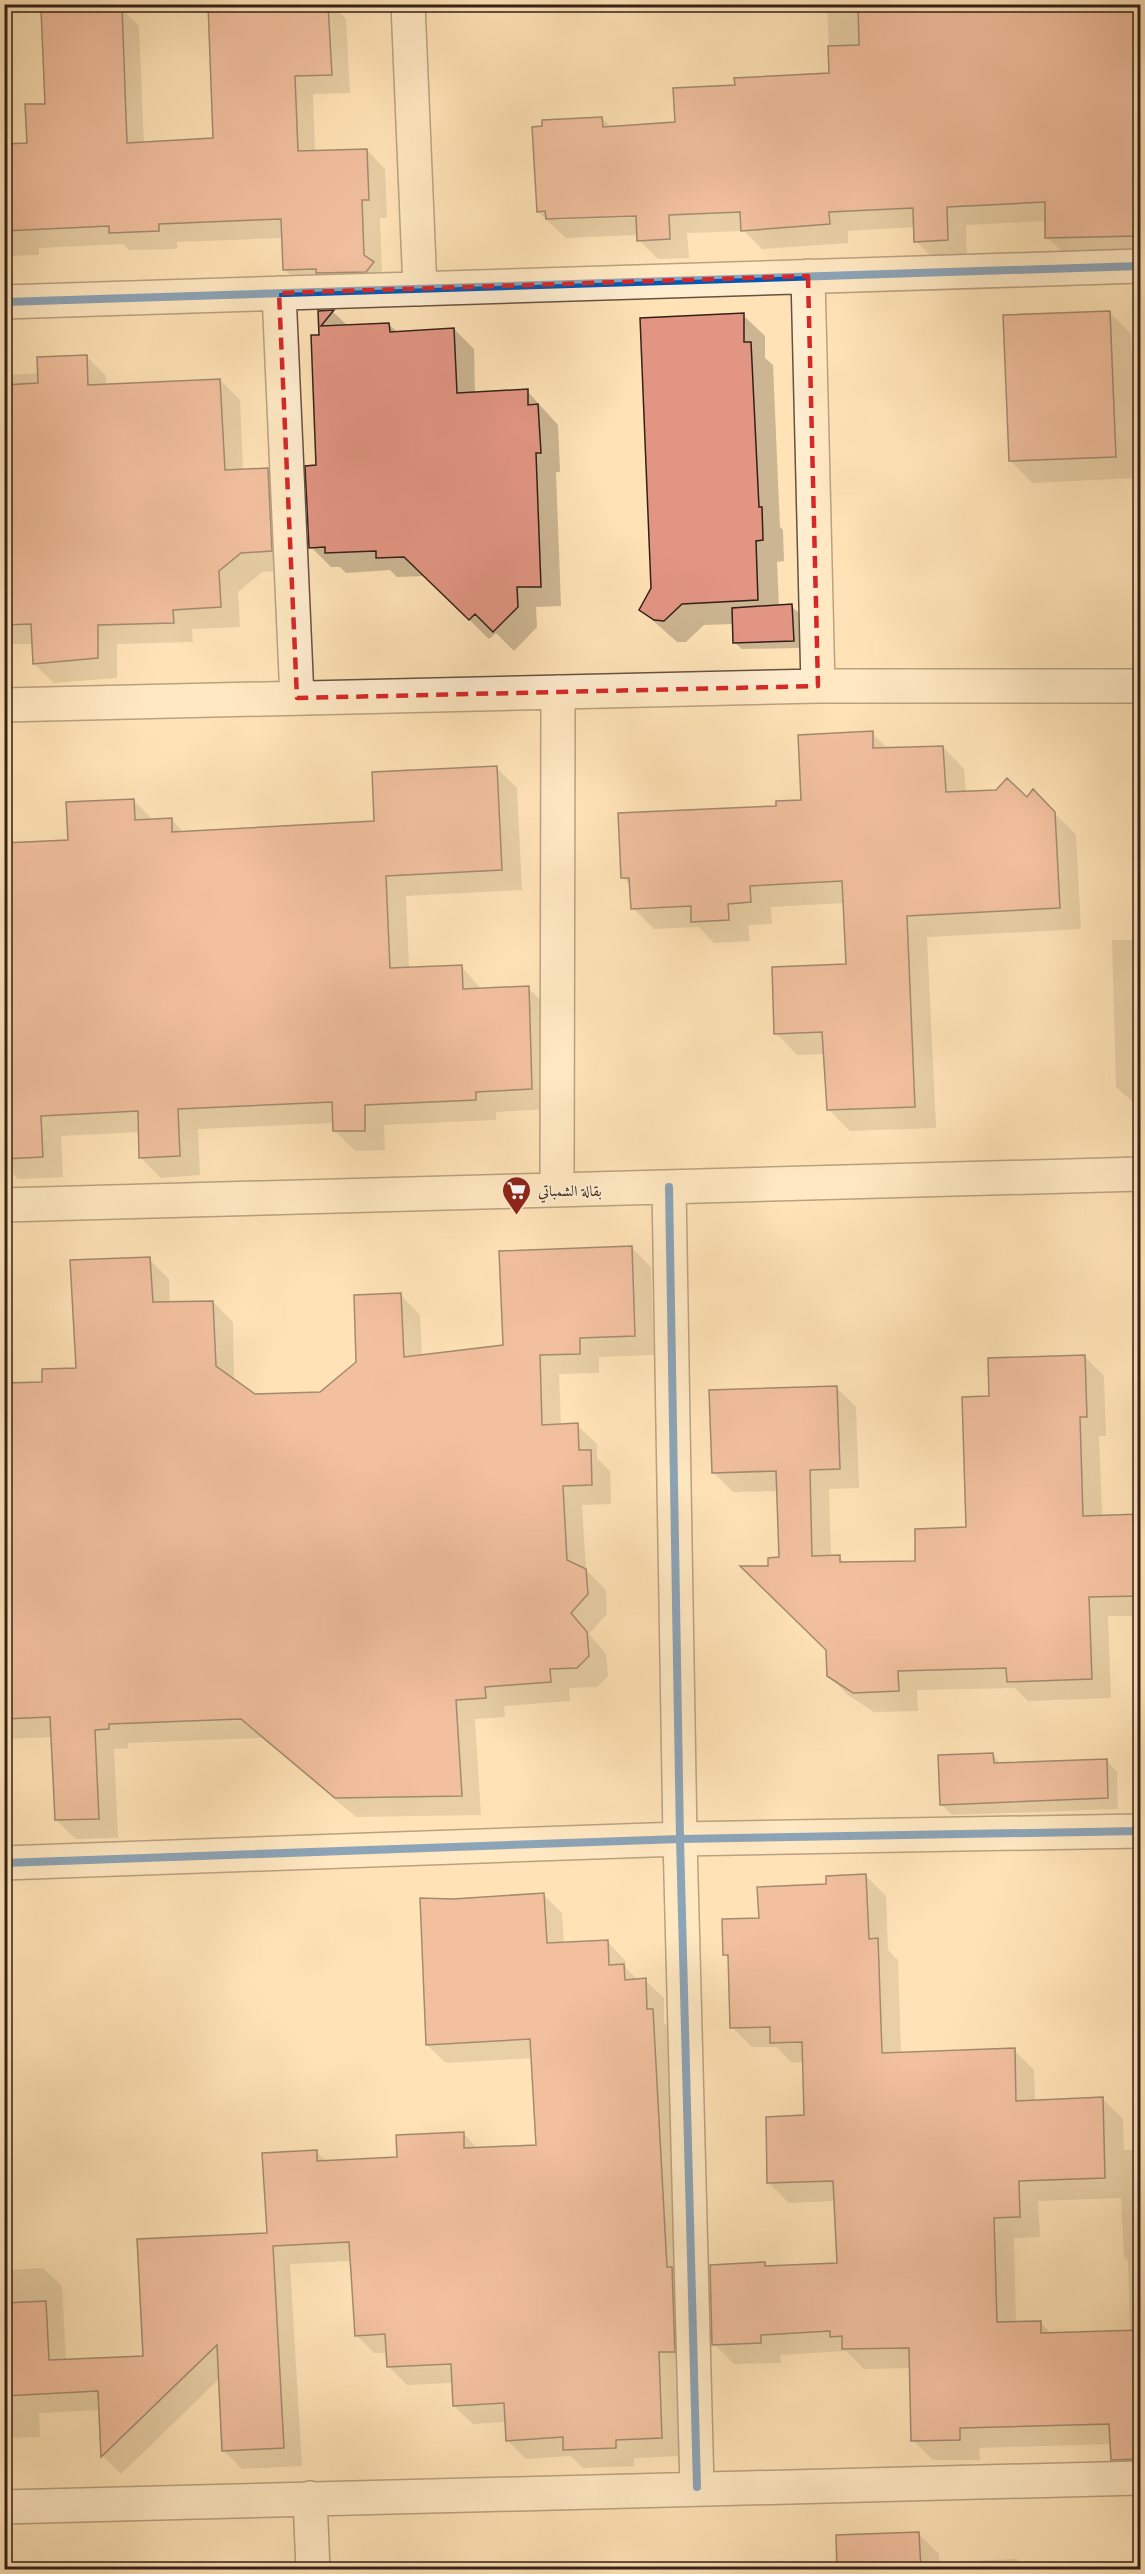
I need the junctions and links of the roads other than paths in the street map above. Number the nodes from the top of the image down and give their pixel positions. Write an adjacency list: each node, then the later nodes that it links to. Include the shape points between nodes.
1 (408, 4): 4 (street)
2 (1140, 266): 3 (street)
3 (808, 276): 4 (street); 7 (street)
4 (420, 289): 5 (street)
5 (279, 293): 6 (street); 10 (street)
6 (4, 302)
7 (818, 686): 8 (street); 9 (street)
8 (1140, 686)
9 (558, 692): 10 (street); 14 (street)
10 (297, 698): 11 (street)
11 (4, 705)
12 (1140, 1174): 13 (street)
13 (669, 1187): 14 (street); 17 (street)
14 (557, 1190): 15 (street)
15 (4, 1205)
16 (1140, 1831): 17 (street)
17 (680, 1839): 18 (street); 20 (street)
18 (4, 1863)
19 (1140, 2478): 20 (street)
20 (697, 2487): 21 (street)
21 (310, 2498): 22 (street); 23 (street)
22 (4, 2507)
23 (313, 2570)

